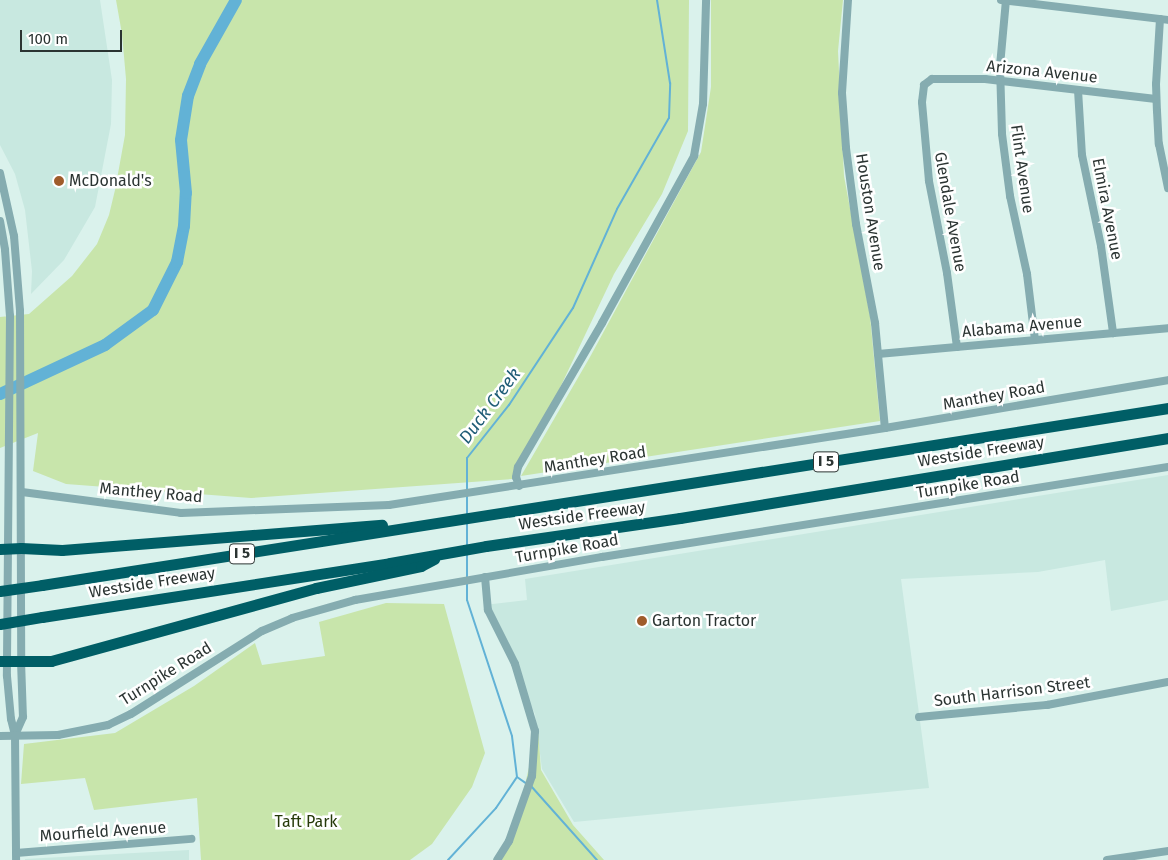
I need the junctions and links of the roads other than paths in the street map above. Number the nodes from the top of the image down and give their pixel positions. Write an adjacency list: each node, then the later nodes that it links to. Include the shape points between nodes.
1 (706, 0): 24 (street, via 705,79 694,156 518,466 516,477)
2 (848, 0): 17 (street, Houston Avenue, via 843,84 846,148 854,216 872,302)
3 (1001, 0): 4 (street)
4 (1006, 0): 5 (street); 6 (street, Flint Avenue)
5 (1164, 20): 9 (street)
6 (1000, 80): 7 (street, Arizona Avenue, via 942,78); 8 (street, Arizona Avenue); 15 (street, Flint Avenue, via 1006,167 1027,274)
7 (925, 82): 16 (street, Glendale Avenue, via 922,102 929,181 949,282)
8 (1078, 90): 9 (street, Arizona Avenue); 14 (street, Elmira Avenue, via 1082,154 1101,246)
9 (1156, 99): 11 (street, via 1159,144)
10 (0, 173): 25 (street, via 14,236 20,322)
11 (1168, 188)
12 (0, 221): 21 (street, via 10,330)
13 (1168, 328): 14 (street, Alabama Avenue)
14 (1113, 333): 15 (street, Alabama Avenue)
15 (1035, 340): 16 (street, Alabama Avenue)
16 (957, 347): 17 (street, Alabama Avenue)
17 (878, 354): 20 (street, Houston Avenue)
18 (1168, 380): 20 (street, Manthey Road)
19 (1168, 408): 26 (highway, Westside Freeway / I 5)
20 (885, 428): 24 (street, Manthey Road)
21 (10, 438): 25 (street, via 15,446 17,480); 27 (street)
22 (1168, 438): 29 (highway, Westside Freeway / I 5)
23 (1168, 467): 30 (street, Turnpike Road)
24 (519, 486): 25 (street, Manthey Road, via 381,506 189,513)
25 (22, 492): 28 (street)
26 (406, 528): 28 (highway, via 392,524 62,550); 31 (highway, Westside Freeway / I 5, bridge)
27 (4, 548): 28 (highway); 33 (street)
28 (21, 548): 34 (street)
29 (442, 554): 32 (highway, Westside Freeway / I 5, bridge); 34 (highway, via 421,566 309,590 51,661)
30 (482, 577): 37 (street, Turnpike Road, via 355,600 292,618 237,645 131,714 108,725 58,735); 42 (street, via 488,610 515,664 535,731 532,776 509,841)
31 (0, 591)
32 (0, 624)
33 (3, 661): 34 (highway); 37 (street)
34 (21, 661): 37 (street, via 23,717)
35 (1168, 682): 36 (street, South Harrison Street, via 1047,706)
36 (919, 717)
37 (15, 735): 38 (street, Turnpike Road); 41 (street)
38 (0, 736)
39 (191, 839): 41 (street, Mourfield Avenue)
40 (1168, 851): 43 (street)
41 (16, 856)
42 (497, 860)
43 (1107, 860)

